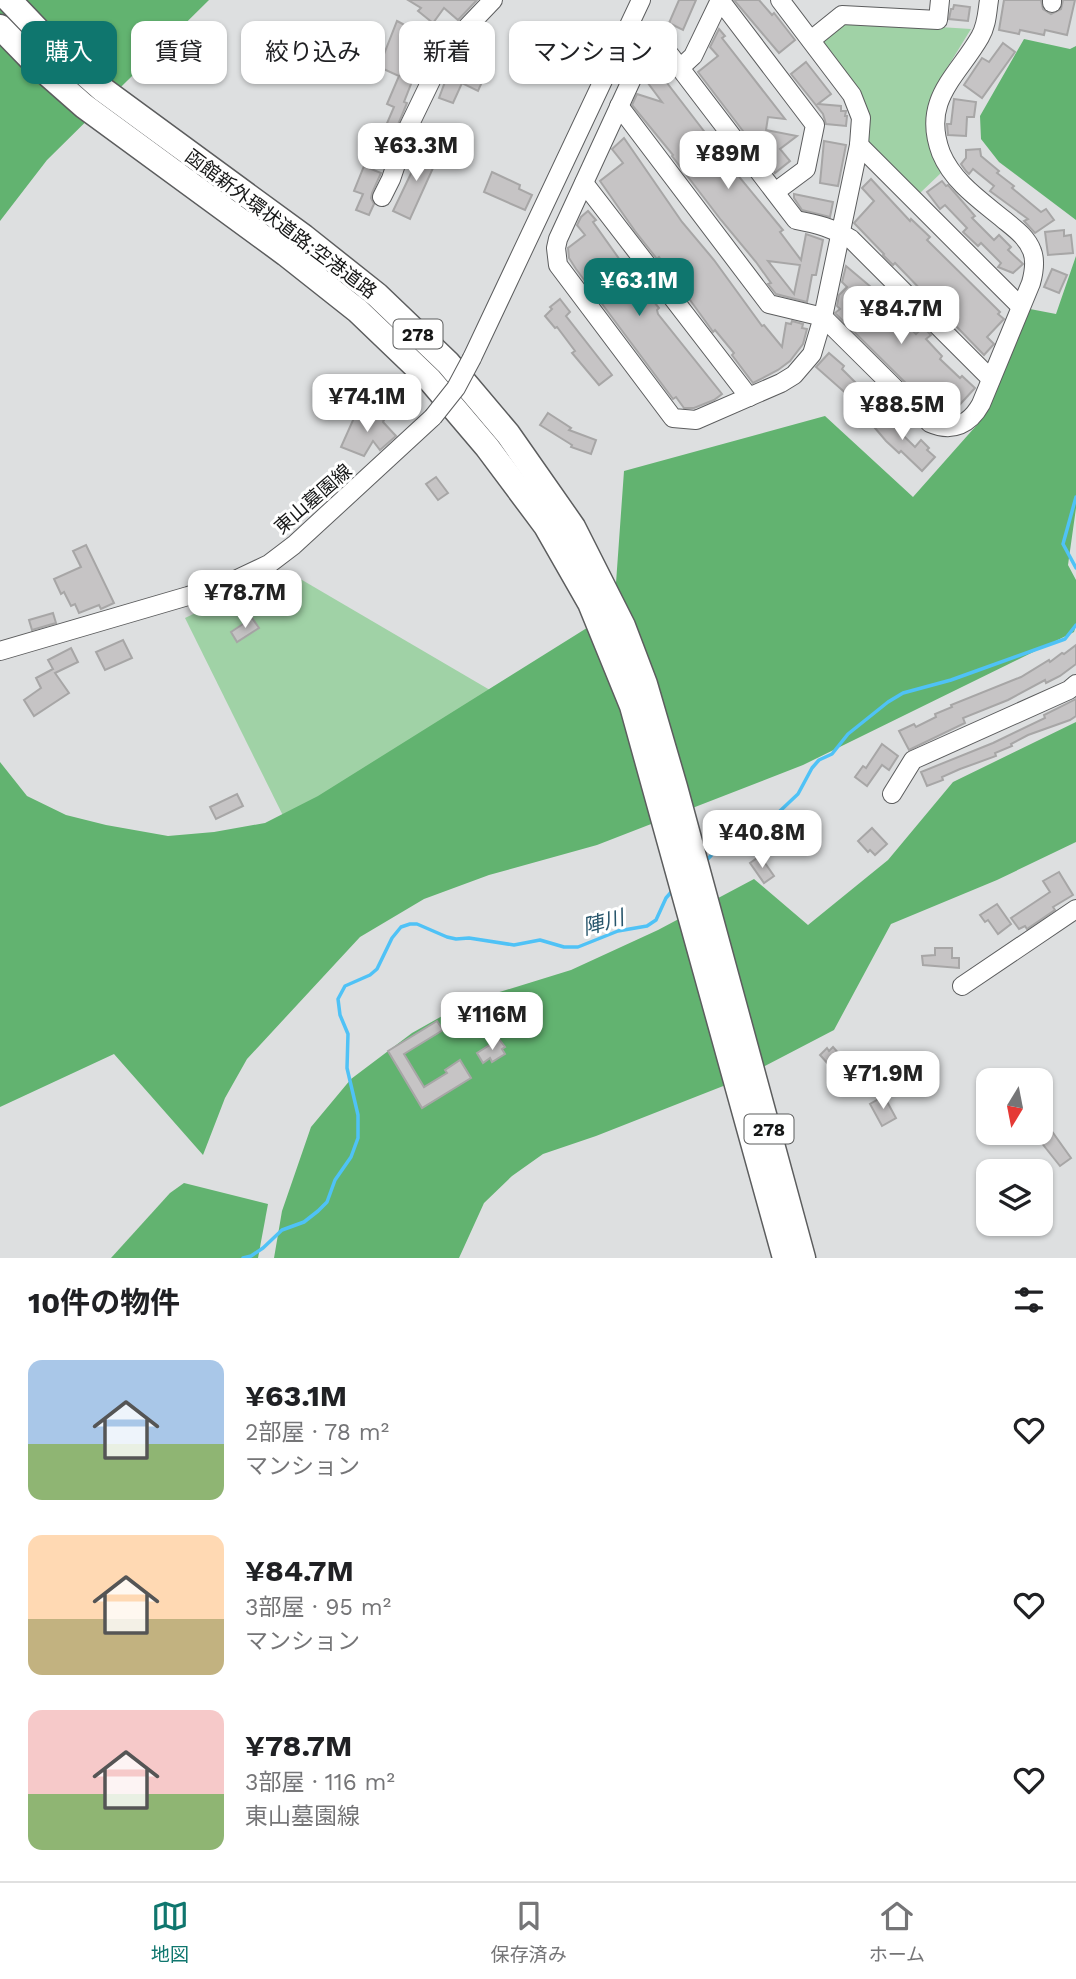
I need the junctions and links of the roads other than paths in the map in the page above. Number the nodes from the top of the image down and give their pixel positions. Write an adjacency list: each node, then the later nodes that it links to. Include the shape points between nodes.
1 (9, 0): 22 (highway, 函館新外環状道路;空港道路 / 278, via 102,89 377,295 448,363 509,433 573,527 623,626 645,684)
2 (493, 0): 14 (street, via 440,62 405,134)
3 (641, 0): 20 (street, 東山墓園線, bridge, via 472,358 433,417 268,564 209,589)
4 (780, 0): 8 (street)
5 (940, 0): 8 (street, via 938,20 842,15)
6 (989, 0): 16 (street, via 980,38 942,92 936,131 947,164 962,185 1029,244 1033,275)
7 (0, 27): 22 (highway, 函館新外環状道路;空港道路 / 278, via 94,114 286,254 358,312 430,380 546,526 590,603)
8 (811, 40): 11 (street, via 856,102 862,125)
9 (680, 68): 10 (street, via 670,55 648,44); 13 (street); 13 (street, via 693,56 720,0 815,125 806,169)
10 (619, 106): 12 (street); 17 (street, via 769,304)
11 (859, 145): 15 (street); 16 (street)
12 (584, 183): 19 (street); 19 (street, via 558,239 558,265 673,418 696,421)
13 (775, 192): 15 (street, via 796,220)
14 (382, 197)
15 (840, 232): 17 (street); 18 (street)
16 (1020, 306): 18 (street)
17 (823, 317): 18 (street, via 930,423 940,427 957,426 972,418); 19 (street, via 816,346 801,369)
18 (991, 379)
19 (748, 397)
20 (0, 651)
21 (1076, 684): 23 (street, via 912,760)
22 (666, 790): 26 (highway, 函館新外環状道路;空港道路 / 278)
23 (892, 794)
24 (1076, 909): 25 (street)
25 (962, 986)
26 (726, 1004): 27 (highway, 函館新外環状道路;空港道路 / 278); 28 (highway, 函館新外環状道路;空港道路 / 278)
27 (785, 1258)
28 (803, 1258)

